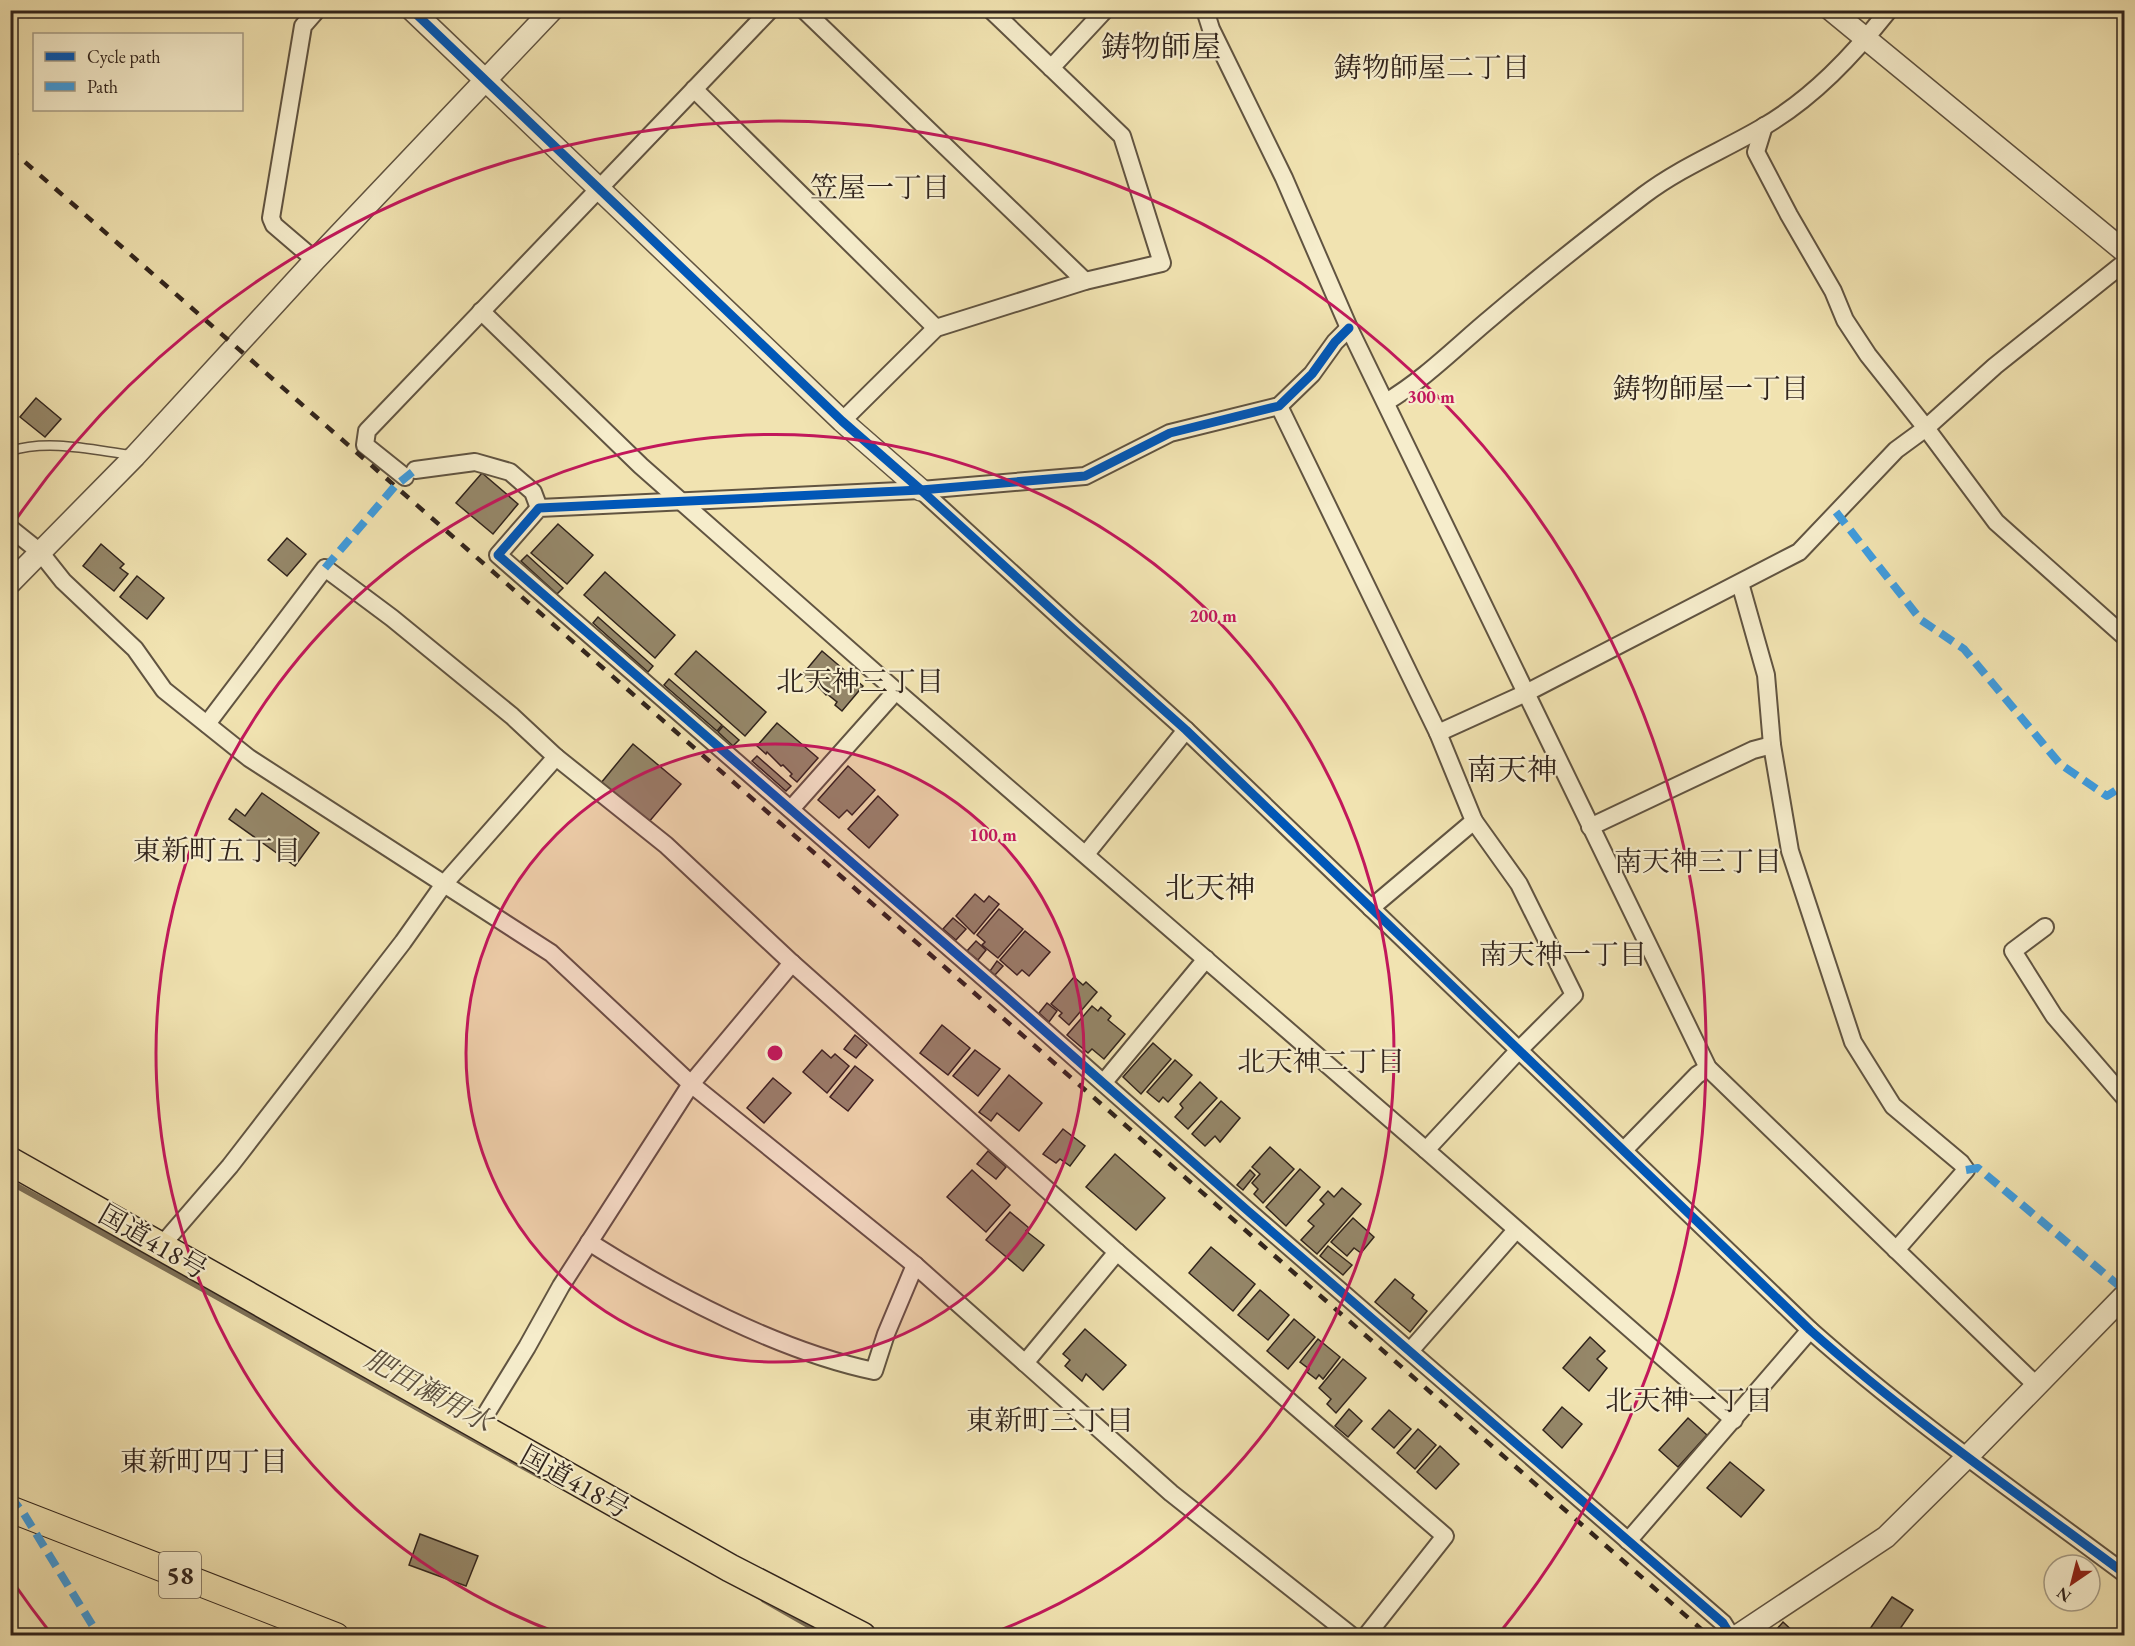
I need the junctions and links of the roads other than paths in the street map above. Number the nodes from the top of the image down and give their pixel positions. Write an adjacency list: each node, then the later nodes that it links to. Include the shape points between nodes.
1 (317, 10): 18 (street, via 303,26 271,218)
2 (412, 10): 13 (street)
3 (552, 10): 13 (street)
4 (770, 10): 14 (street)
5 (804, 10): 20 (street)
6 (991, 10): 12 (street)
7 (1105, 10): 12 (street)
8 (1205, 10): 23 (street)
9 (1831, 10): 11 (street)
10 (1889, 10): 11 (street)
11 (1866, 39): 15 (street, via 1807,96); 17 (street)
12 (1051, 68): 20 (street, via 1122,136 1162,263)
13 (485, 79): 16 (street); 18 (street)
14 (694, 89): 16 (street); 22 (street)
15 (1764, 126): 24 (street, via 1647,193 1409,388); 27 (street, via 1756,152 1845,320)
16 (599, 189): 21 (street); 26 (street)
17 (2124, 251)
18 (315, 260): 29 (street)
19 (2124, 262): 27 (street, via 1995,366)
20 (1085, 281): 22 (street)
21 (482, 311): 31 (street, via 641,466); 32 (street, via 367,431 365,445 410,473 475,462 510,472 533,492)
22 (936, 328): 26 (street)
23 (1350, 328): 24 (street); 25 (street, via 1312,375)
24 (1386, 402): 39 (street)
25 (1280, 406): 30 (street, via 1170,433 1085,476); 42 (street)
26 (842, 421): 30 (street)
27 (1926, 428): 36 (street, via 1896,450 1799,552); 37 (street, via 1995,522)
28 (10, 451): 29 (lane, via 72,446)
29 (135, 456): 34 (street)
30 (921, 490): 31 (street); 41 (street)
31 (683, 501): 32 (street); 38 (street)
32 (539, 508): 45 (street, via 498,555)
33 (10, 528): 34 (street)
34 (40, 552): 35 (street); 40 (street, via 63,580 135,649 164,690)
35 (10, 582)
36 (1740, 583): 39 (street); 43 (street, via 1766,675)
37 (2124, 636)
38 (896, 691): 45 (street); 48 (street)
39 (1526, 693): 42 (street); 47 (street)
40 (207, 724): 44 (street, via 326,568 420,640); 49 (street, via 249,758)
41 (1186, 730): 48 (street); 50 (street)
42 (1438, 733): 46 (street)
43 (1772, 745): 47 (street, via 1752,750); 65 (street, via 1790,851 1853,1042 1893,1106 1966,1170)
44 (556, 757): 49 (street); 53 (street, via 666,845)
45 (791, 809): 56 (street)
46 (1474, 821): 50 (street); 54 (street, via 1520,884 1574,995)
47 (1590, 827): 55 (street)
48 (1086, 854): 52 (street)
49 (444, 884): 57 (street, via 550,953); 64 (street, via 230,1166)
50 (1371, 908): 54 (street)
51 (2045, 927): 58 (street, via 2013,951 2054,1016)
52 (1206, 959): 56 (street); 59 (street)
53 (792, 963): 57 (street); 66 (street)
54 (1518, 1051): 59 (street); 60 (street)
55 (1708, 1068): 60 (street); 65 (street)
56 (1104, 1082): 70 (street)
57 (691, 1084): 63 (street); 67 (street)
58 (2124, 1097)
59 (1426, 1150): 62 (street)
60 (1624, 1150): 69 (street)
61 (10, 1161): 64 (highway, 国道418号)
62 (1516, 1230): 70 (street); 73 (street)
63 (589, 1242): 67 (street, via 732,1321 791,1345 874,1371); 74 (street)
64 (161, 1246): 74 (highway, 国道418号)
65 (1896, 1250): 72 (street)
66 (1117, 1252): 71 (street); 82 (street, via 1444,1536)
67 (915, 1265): 71 (street)
68 (2124, 1296): 72 (street)
69 (1810, 1330): 73 (street); 75 (street)
70 (1410, 1351): 77 (street)
71 (1025, 1362): 81 (street, via 1172,1493)
72 (2036, 1385): 75 (street)
73 (1734, 1420): 77 (street)
74 (478, 1427): 80 (highway, 国道418号, via 730,1569)
75 (1967, 1457): 78 (street); 84 (street, via 1886,1537)
76 (10, 1509): 79 (main road, 58)
77 (1628, 1541): 83 (street, via 1723,1623)
78 (2124, 1573)
79 (336, 1635)
80 (862, 1635)
81 (1352, 1635)
82 (1366, 1635)
83 (1731, 1635)
84 (1737, 1635)

